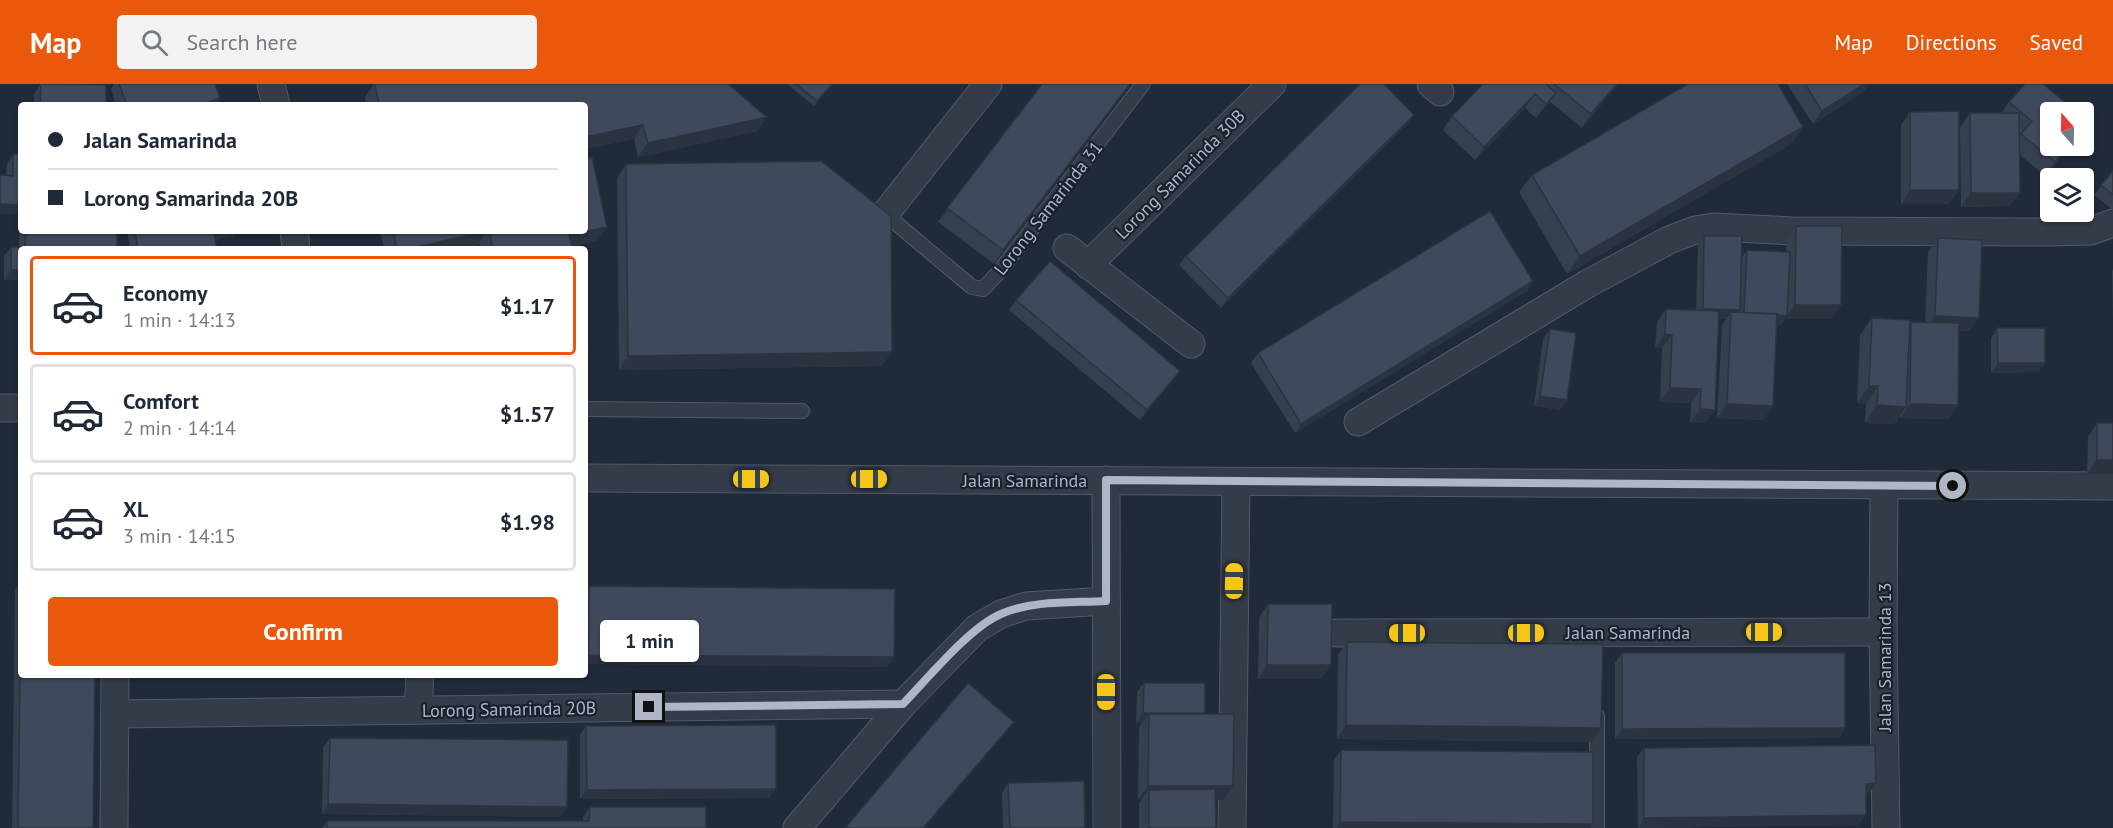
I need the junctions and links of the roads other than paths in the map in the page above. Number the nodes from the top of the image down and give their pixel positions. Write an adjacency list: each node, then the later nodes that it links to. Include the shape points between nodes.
1 (271, 84): 5 (street)
2 (988, 84): 6 (street)
3 (1143, 84): 6 (lane, Lorong Samarinda 31, via 983,289 972,287)
4 (1272, 84): 9 (street, Lorong Samarinda 30B)
5 (275, 102)
6 (885, 214)
7 (2113, 223): 15 (street, via 2091,231 2047,232 1714,227 1695,230 1668,240 1587,284)
8 (1067, 248): 9 (street)
9 (1088, 265): 10 (street)
10 (1191, 344)
11 (0, 408): 12 (street)
12 (18, 408)
13 (588, 409): 14 (lane)
14 (802, 411)
15 (1358, 422)
16 (588, 478): 17 (street, Jalan Samarinda)
17 (1106, 480): 20 (street, Jalan Samarinda); 21 (street)
18 (1884, 485): 19 (street, Jalan Samarinda); 20 (street, Jalan Samarinda); 22 (street, Jalan Samarinda 13)
19 (2113, 486)
20 (1236, 499): 33 (street)
21 (1106, 601): 27 (street, via 1026,606 1001,614 977,628); 32 (street)
22 (1883, 632): 23 (street, Jalan Samarinda, via 1597,638); 35 (street, Jalan Samarinda 13)
23 (1336, 633)
24 (115, 678): 29 (street)
25 (420, 678): 28 (street)
26 (1597, 701): 34 (lane)
27 (903, 704): 28 (street, Lorong Samarinda 20B); 31 (street)
28 (418, 710): 29 (street, Lorong Samarinda 20B)
29 (115, 714): 30 (street)
30 (114, 828)
31 (797, 828)
32 (1107, 828)
33 (1232, 828)
34 (1597, 828)
35 (1886, 828)

